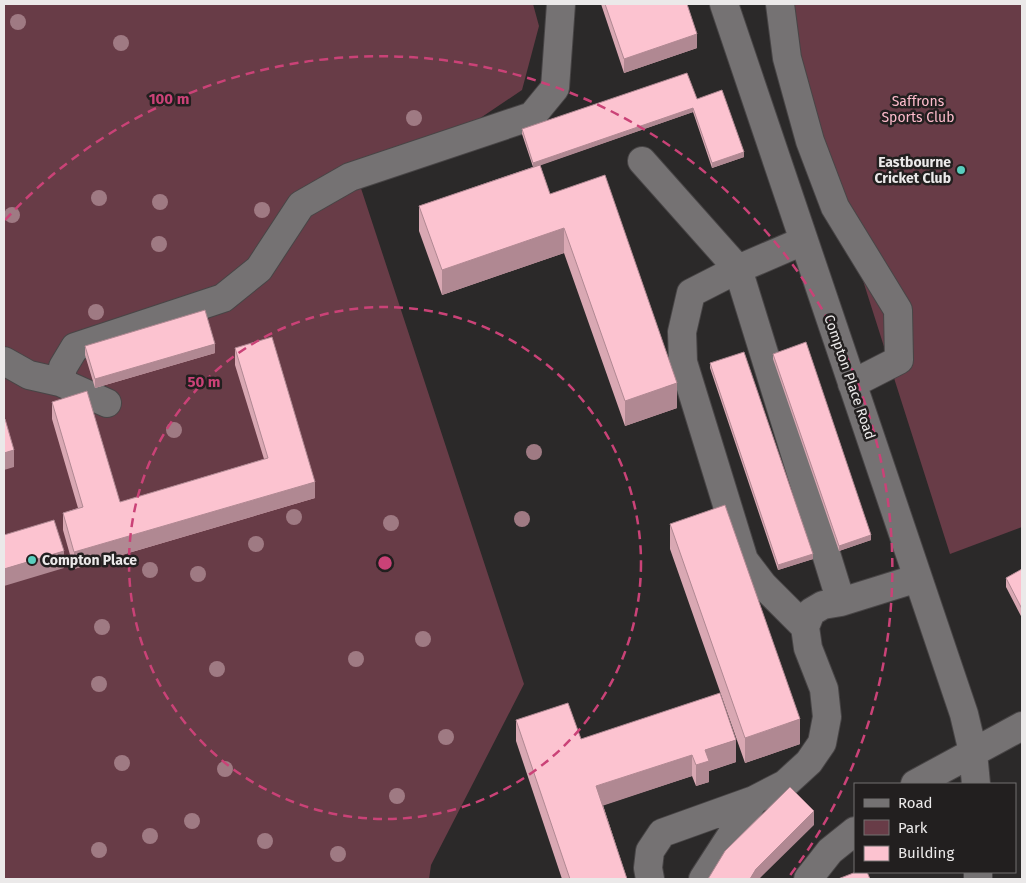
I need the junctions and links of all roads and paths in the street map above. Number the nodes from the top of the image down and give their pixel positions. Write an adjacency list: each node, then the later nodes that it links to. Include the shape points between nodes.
1 (561, 4): 8 (street, via 555,88 532,116 350,177 301,206 259,269 223,298 75,347 63,367)
2 (724, 4): 5 (street, Compton Place Road)
3 (780, 4): 9 (street, via 787,58 810,141 835,207 898,310 899,360)
4 (642, 161): 6 (street)
5 (803, 241): 6 (street); 9 (street, Compton Place Road)
6 (738, 269): 12 (street); 13 (street, via 691,293 682,332 682,362 744,560 763,585)
7 (4, 361): 8 (street, via 29,374)
8 (60, 382): 10 (street)
9 (852, 384): 11 (street, Compton Place Road)
10 (107, 403)
11 (918, 578): 12 (street); 15 (street, Compton Place Road, via 964,714)
12 (841, 602): 13 (street, via 823,605 812,612)
13 (805, 627): 18 (street, via 808,648 824,689 827,717 822,743 808,762 784,784)
14 (1022, 726): 15 (street)
15 (972, 752): 16 (street); 17 (street, Compton Place Road)
16 (916, 783)
17 (976, 783)
18 (754, 800): 20 (street, via 662,833 650,851); 21 (street)
19 (854, 832): 22 (street, via 830,851)
20 (650, 879)
21 (703, 879)
22 (808, 879)

